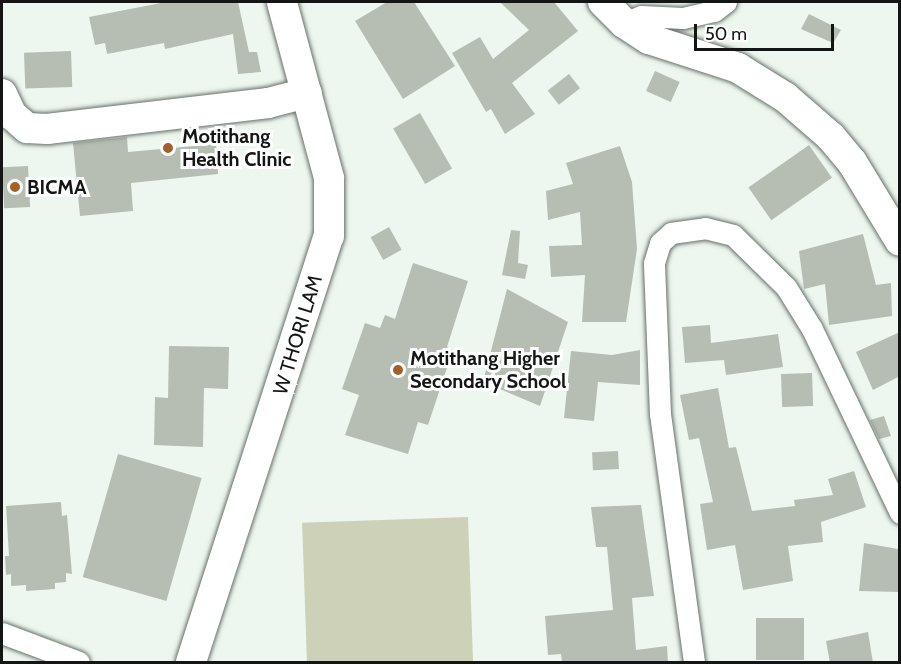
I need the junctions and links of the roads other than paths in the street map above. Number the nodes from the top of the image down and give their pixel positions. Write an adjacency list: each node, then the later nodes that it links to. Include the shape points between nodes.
1 (282, 2): 5 (main road, W THORI LAM)
2 (603, 2): 4 (main road)
3 (726, 2): 4 (street, via 714,12 683,18 641,16)
4 (624, 23): 7 (main road, via 649,39 738,68 786,97 831,137 852,162)
5 (307, 93): 6 (main road, via 268,103 48,129 27,128 12,115); 11 (main road, W THORI LAM, via 329,178 329,236)
6 (2, 94)
7 (900, 241)
8 (900, 513): 12 (street, via 812,329 786,287 733,235 705,228 671,233 660,243 654,263 660,414)
9 (2, 633): 10 (street)
10 (79, 663)
11 (190, 663)
12 (694, 663)

